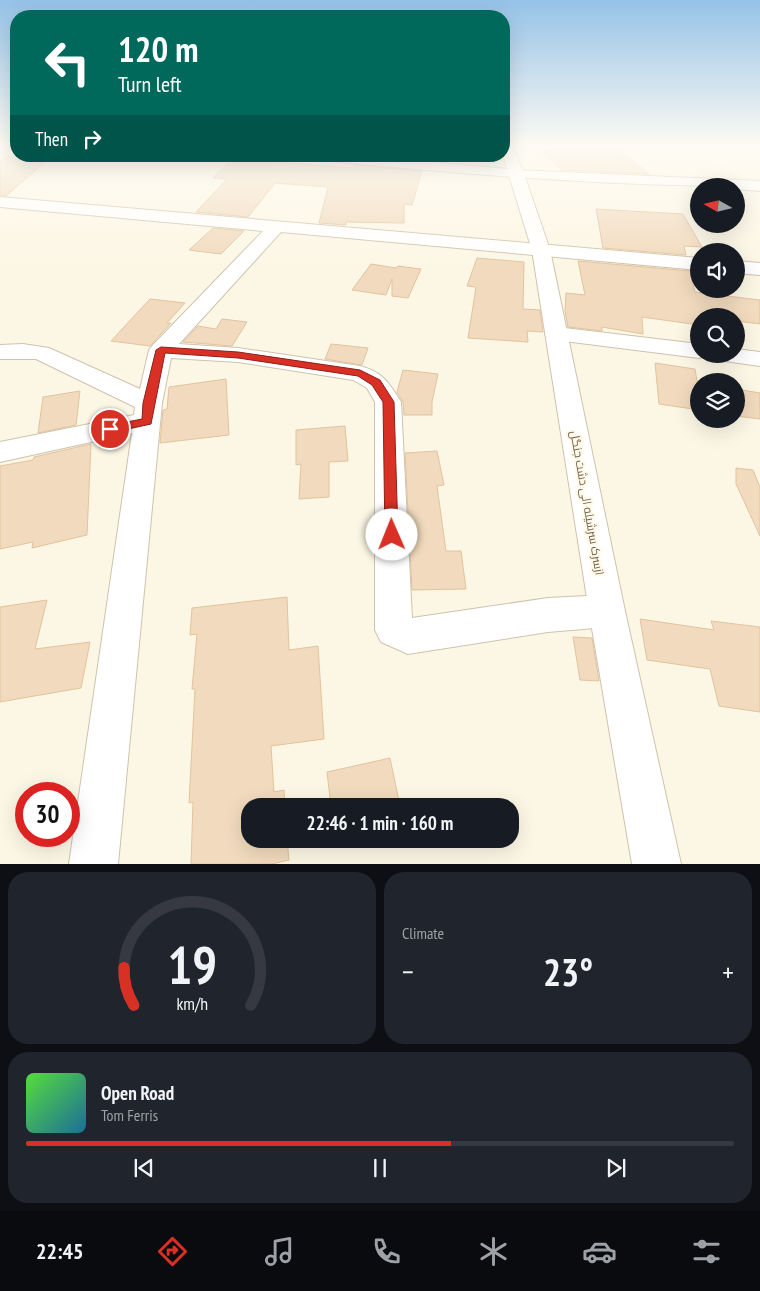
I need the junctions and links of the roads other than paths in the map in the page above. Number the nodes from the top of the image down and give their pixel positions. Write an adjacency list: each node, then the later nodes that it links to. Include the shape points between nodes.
1 (519, 185): 4 (street, ازسرک سرشیله الی دشت جنگل)
2 (0, 202): 3 (street)
3 (276, 227): 4 (street); 9 (street)
4 (541, 250): 5 (street); 8 (street, ازسرک سرشیله الی دشت جنگل)
5 (690, 263)
6 (745, 268): 7 (street)
7 (760, 269)
8 (556, 334): 10 (street); 16 (street, ازسرک سرشیله الی دشت جنگل)
9 (161, 350): 14 (street); 16 (street, via 238,355 360,374 370,377 380,387 388,402 394,630 400,634 408,636 539,616)
10 (690, 350)
11 (0, 352): 14 (street, via 41,353)
12 (745, 357): 13 (street)
13 (760, 359)
14 (148, 412): 15 (street); 17 (street)
15 (0, 452)
16 (607, 611): 18 (street, ازسرک سرشیله الی دشت جنگل)
17 (93, 864)
18 (658, 864)

